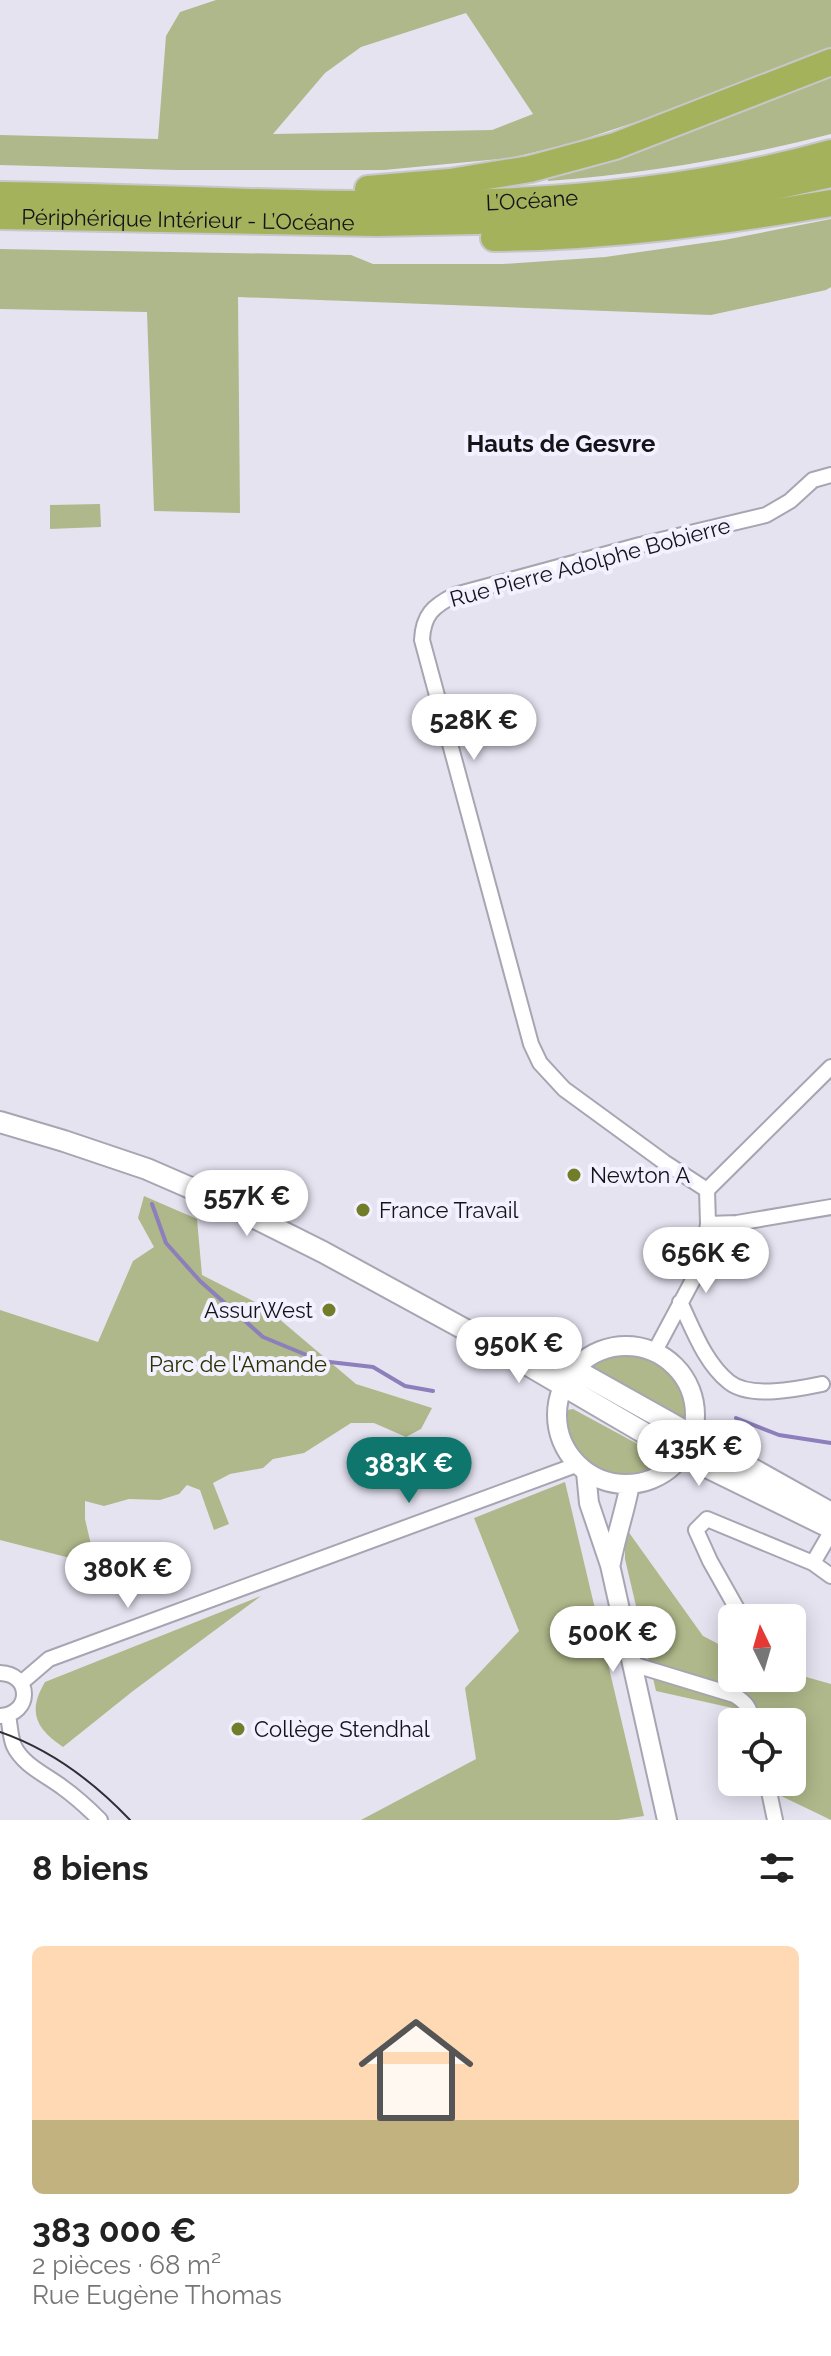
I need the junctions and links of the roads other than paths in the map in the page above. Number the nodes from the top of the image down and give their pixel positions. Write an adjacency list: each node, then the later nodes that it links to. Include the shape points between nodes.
1 (831, 62): 5 (highway, via 615,146 530,169 450,182)
2 (831, 153): 5 (highway, L’Océane, via 700,182 581,197 415,204)
3 (831, 174): 8 (highway, L’Océane, via 716,199 604,214)
4 (0, 195): 5 (highway)
5 (229, 201)
6 (831, 203): 8 (highway, via 716,222 553,237 433,239)
7 (0, 216): 8 (highway, Périphérique Intérieur - L’Océane)
8 (377, 223)
9 (831, 475): 13 (street, Rue Pierre Adolphe Bobierre, via 813,480 766,515 455,595 429,613 422,627 540,1063 564,1089)
10 (831, 1067): 13 (street)
11 (0, 1110): 18 (main road, via 151,1159 229,1192 323,1237 531,1351)
12 (0, 1122): 18 (main road, via 147,1169 223,1202)
13 (707, 1190): 15 (street)
14 (831, 1207): 15 (street)
15 (708, 1224): 16 (street, via 702,1263)
16 (680, 1302): 17 (street); 19 (street, via 706,1356 731,1384 758,1391)
17 (655, 1351): 18 (street, via 603,1349); 20 (street, via 679,1371 690,1390)
18 (568, 1377): 20 (main road); 21 (main road); 22 (street, via 556,1412 558,1432)
19 (822, 1384)
20 (692, 1436): 21 (street); 24 (main road)
21 (682, 1455): 23 (street, via 665,1472); 25 (main road)
22 (581, 1468): 23 (street, via 604,1481); 27 (street); 32 (street, via 49,1659)
23 (630, 1484): 27 (street)
24 (831, 1513)
25 (831, 1530): 26 (street)
26 (813, 1563): 28 (street); 29 (street, via 707,1519 696,1530)
27 (610, 1565): 30 (street)
28 (831, 1576)
29 (734, 1604)
30 (632, 1664): 33 (street, via 734,1695); 37 (street)
31 (0, 1673): 32 (street)
32 (21, 1683): 34 (street, via 23,1702)
33 (749, 1708)
34 (4, 1716): 36 (street, via 13,1744 29,1765)
35 (770, 1796): 38 (street)
36 (100, 1820)
37 (667, 1820)
38 (775, 1820)

